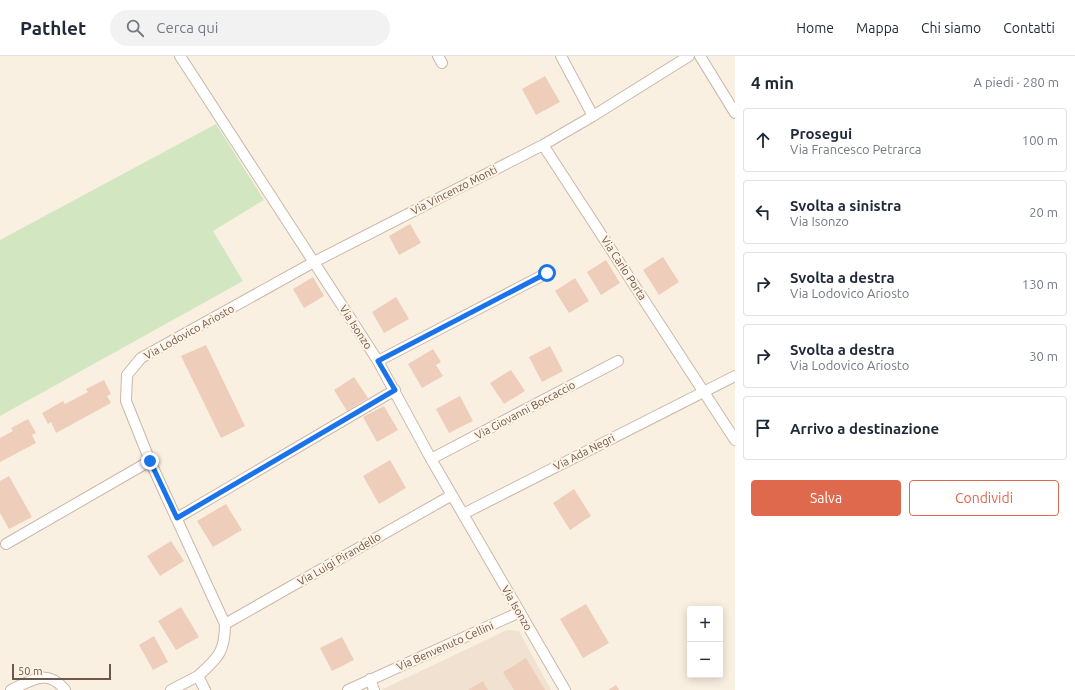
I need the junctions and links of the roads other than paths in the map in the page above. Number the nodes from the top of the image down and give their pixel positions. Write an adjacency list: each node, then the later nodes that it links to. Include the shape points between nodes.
1 (180, 56): 8 (street, Via Isonzo)
2 (561, 56): 6 (street)
3 (689, 56): 6 (street, Via Vincenzo Monti)
4 (700, 56): 5 (street)
5 (735, 113)
6 (593, 116): 7 (street, Via Vincenzo Monti)
7 (543, 144): 8 (street, Via Vincenzo Monti); 14 (street, Via Carlo Porta)
8 (314, 262): 10 (street, Via Isonzo); 17 (street, Via Lodovico Ariosto, via 141,358 127,375 126,401)
9 (547, 273): 10 (street)
10 (378, 361): 13 (street, Via Isonzo)
11 (618, 361): 16 (street, Via Giovanni Boccaccio)
12 (735, 376): 14 (street, Via Ada Negri)
13 (395, 390): 16 (street, Via Isonzo); 20 (street)
14 (704, 391): 15 (street); 19 (street, Via Ada Negri)
15 (735, 440)
16 (431, 459): 18 (street, Via Isonzo)
17 (150, 461): 20 (street, Via Lodovico Ariosto); 21 (street)
18 (452, 494): 19 (street, Via Isonzo); 23 (street, Via Luigi Pirandello)
19 (463, 514): 22 (street, Via Isonzo)
20 (177, 518): 23 (street, Via Lodovico Ariosto)
21 (6, 544)
22 (520, 612): 25 (street, Via Benvenuto Cellini); 32 (street, Via Isonzo)
23 (225, 624): 24 (street, Via Lodovico Ariosto, via 225,642 216,660)
24 (198, 676): 28 (street, Via Lodovico Ariosto); 29 (street)
25 (370, 679): 30 (street, Via Benvenuto Cellini); 31 (street)
26 (11, 690): 27 (street, via 37,677 52,678)
27 (65, 690)
28 (171, 690)
29 (205, 690)
30 (348, 690)
31 (374, 690)
32 (565, 690)

